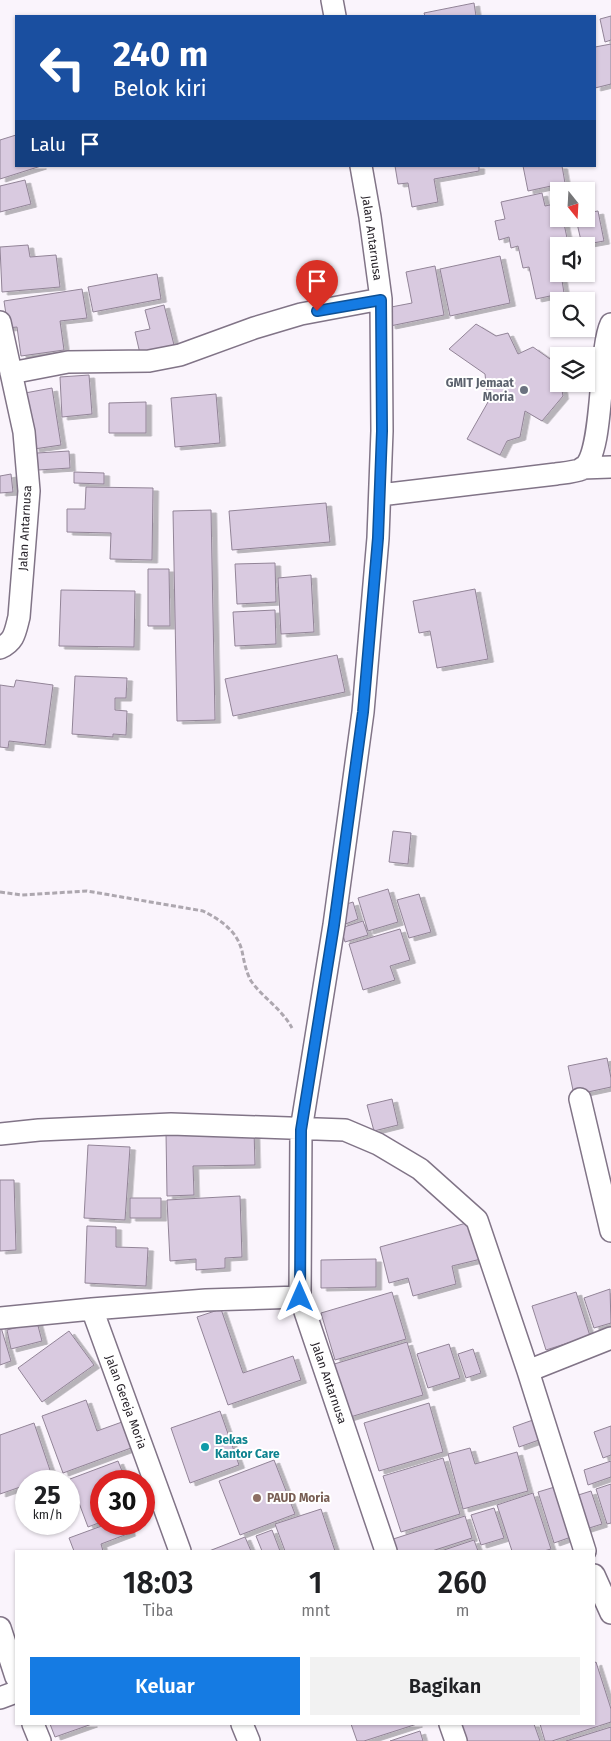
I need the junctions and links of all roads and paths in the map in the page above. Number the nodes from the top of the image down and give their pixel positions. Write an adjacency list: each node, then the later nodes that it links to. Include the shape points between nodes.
1 (332, 0): 2 (street)
2 (335, 15)
3 (361, 167): 4 (street, Jalan Antarnusa)
4 (381, 300): 7 (street, via 301,314 180,355 149,361 68,362); 10 (street, Jalan Antarnusa)
5 (0, 322): 7 (street, Jalan Antarnusa)
6 (611, 324): 9 (street, via 605,351 598,427 590,460)
7 (11, 373): 11 (street, Jalan Antarnusa, via 24,432 29,491 19,617 9,644)
8 (611, 467): 9 (street)
9 (582, 468): 10 (street, via 556,474)
10 (380, 495): 15 (street, Jalan Antarnusa, via 363,712 334,925)
11 (0, 648)
12 (0, 892): 13 (path, via 22,895 87,891 203,911 220,920 231,931 240,944 250,979 285,1017)
13 (294, 1032)
14 (580, 1099): 17 (street)
15 (301, 1130): 16 (street, via 171,1124); 18 (street, Jalan Antarnusa); 22 (street, via 345,1130 378,1144 420,1169 477,1220)
16 (0, 1134)
17 (611, 1231)
18 (300, 1297): 19 (street); 24 (street, Jalan Antarnusa)
19 (92, 1309): 20 (street); 23 (street, Jalan Gereja Moria)
20 (0, 1318)
21 (611, 1338): 22 (street)
22 (528, 1371): 25 (street)
23 (180, 1550)
24 (386, 1550)
25 (585, 1550)
26 (595, 1577): 27 (street)
27 (611, 1613)
28 (0, 1628): 29 (street)
29 (15, 1674)
30 (15, 1692): 31 (street)
31 (0, 1698)
32 (33, 1725): 35 (street)
33 (242, 1725): 36 (street)
34 (450, 1725): 37 (street)
35 (40, 1741)
36 (249, 1741)
37 (456, 1741)

